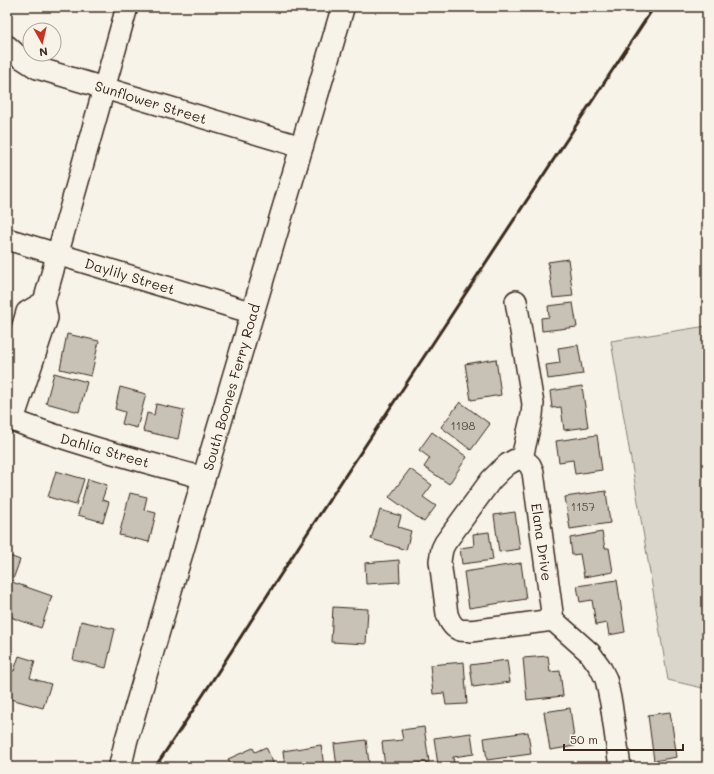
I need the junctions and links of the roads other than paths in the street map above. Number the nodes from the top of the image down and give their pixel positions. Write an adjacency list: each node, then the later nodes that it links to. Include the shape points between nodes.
1 (127, 7): 4 (street)
2 (343, 7): 5 (main road, South Boones Ferry Road)
3 (7, 46): 4 (street, Sunflower Street, via 37,68)
4 (104, 88): 5 (street, Sunflower Street); 7 (street)
5 (302, 148): 10 (main road, South Boones Ferry Road)
6 (7, 239): 7 (street, Daylily Street)
7 (58, 254): 9 (street); 10 (street, Daylily Street)
8 (516, 301): 13 (street, via 533,404)
9 (39, 311): 11 (street); 12 (street)
10 (253, 313): 14 (main road, South Boones Ferry Road)
11 (7, 380)
12 (10, 419): 14 (street, Dahlia Street, via 96,448)
13 (522, 458): 15 (street, Elana Drive, via 533,472); 15 (street, via 508,464 491,480 442,549 440,561 449,621 460,630 471,631)
14 (204, 478): 16 (main road, South Boones Ferry Road)
15 (553, 620): 17 (street, via 590,653 606,679)
16 (120, 767)
17 (620, 767)

